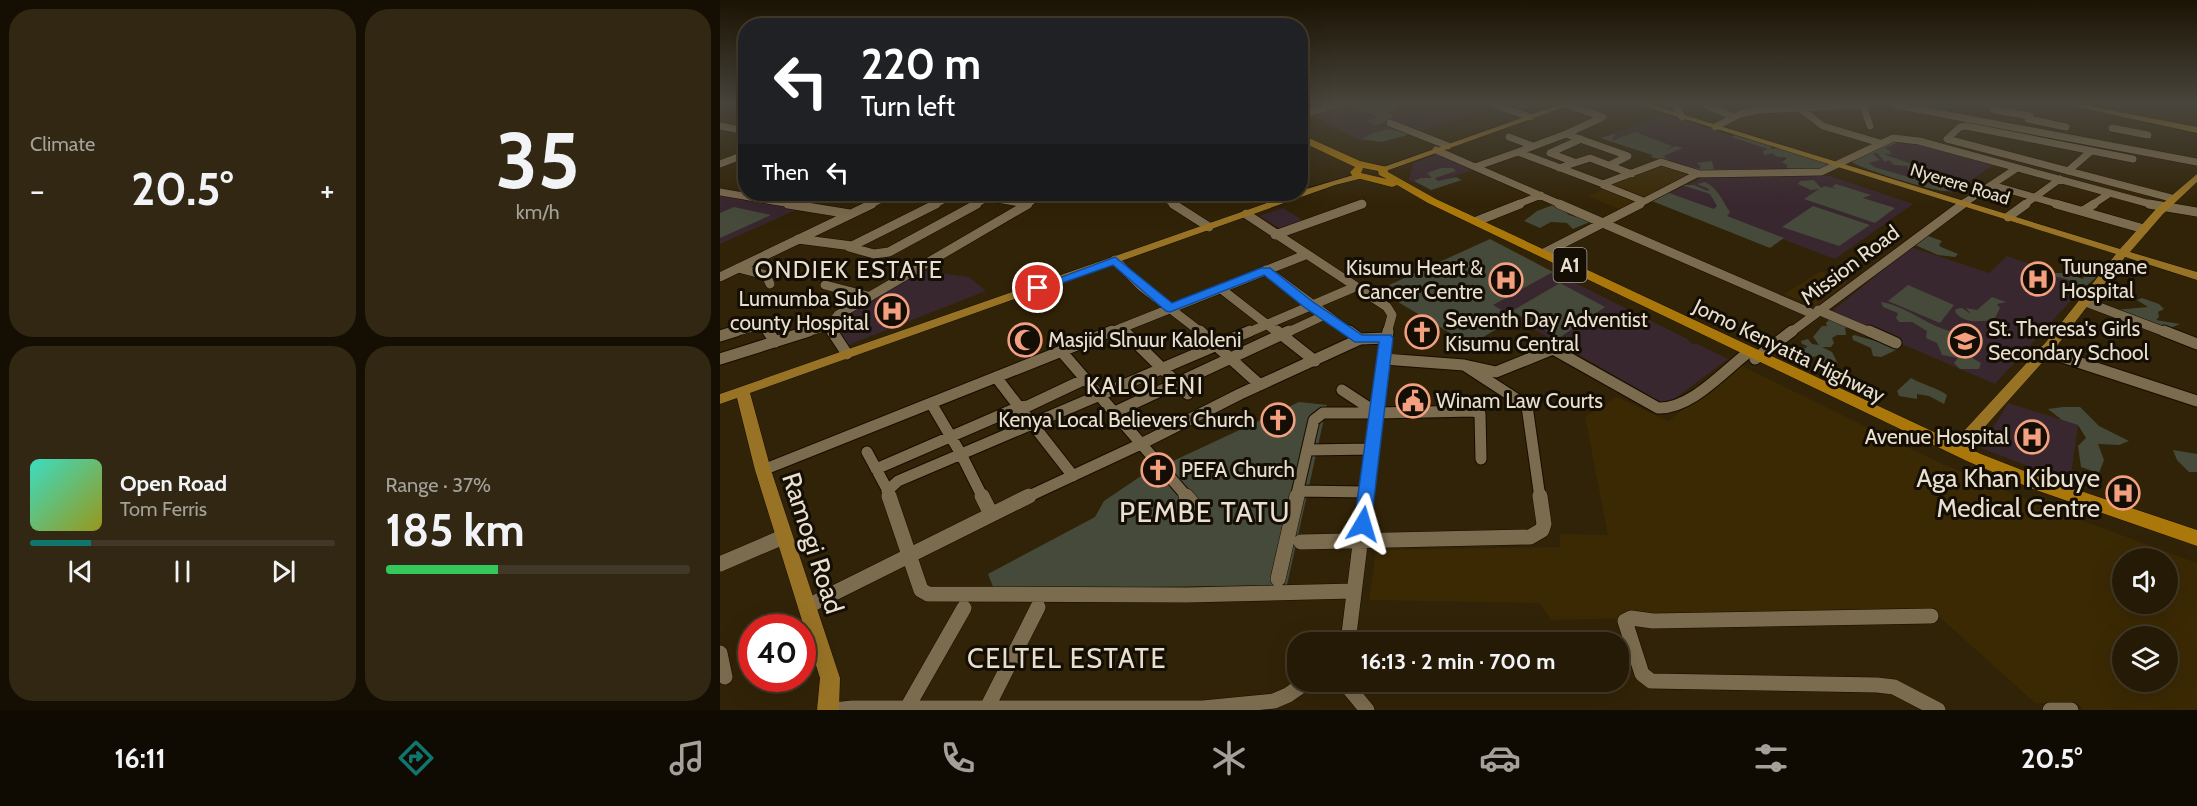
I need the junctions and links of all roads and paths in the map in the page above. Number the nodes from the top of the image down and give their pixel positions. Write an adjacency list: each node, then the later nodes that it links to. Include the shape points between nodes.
1 (1428, 138): 18 (street)
2 (1470, 138): 18 (main road)
3 (1512, 138): 19 (street)
4 (1555, 138): 19 (street)
5 (1753, 138): 30 (main road, Nyerere Road)
6 (1866, 138): 16 (street)
7 (1895, 138): 16 (street)
8 (1904, 138): 20 (street)
9 (2026, 138): 15 (street)
10 (2041, 138): 15 (street)
11 (2070, 138): 24 (street)
12 (2149, 138): 24 (street)
13 (1581, 139): 27 (street, via 1550,153); 31 (street, via 1628,156)
14 (1949, 140): 20 (street); 35 (street)
15 (2040, 141): 23 (street)
16 (1880, 142): 30 (street)
17 (1308, 143): 36 (highway, Jomo Kenyatta Highway / A1)
18 (1448, 146): 21 (main road)
19 (1533, 146): 22 (street)
20 (1942, 147): 34 (street)
21 (1436, 150): 32 (street); 36 (main road)
22 (1518, 152): 32 (street); 33 (street)
23 (2090, 152): 26 (street); 35 (street)
24 (2147, 153): 28 (street)
25 (738, 157): 29 (street)
26 (2133, 159)
27 (1574, 162): 31 (street, via 1590,158); 33 (street)
28 (2197, 162)
29 (720, 164)
30 (1840, 164): 38 (street, via 1821,172); 58 (main road, Nyerere Road)
31 (1610, 165): 37 (street)
32 (1475, 167): 47 (street)
33 (1559, 168): 41 (street)
34 (2017, 168): 39 (street); 42 (street, Mission Road)
35 (2068, 171): 59 (street)
36 (1367, 172): 44 (main road); 67 (highway, Jomo Kenyatta Highway / A1); 106 (highway, Jomo Kenyatta Highway / A1)
37 (1632, 174): 38 (street, via 1661,162); 41 (street)
38 (1700, 174): 57 (street)
39 (2060, 179): 45 (street); 48 (street)
40 (2196, 180): 59 (main road)
41 (1603, 184): 57 (street)
42 (1992, 185): 48 (street); 58 (street, Mission Road)
43 (720, 192): 46 (street)
44 (1308, 192)
45 (2110, 193): 59 (street); 62 (street)
46 (738, 195)
47 (1540, 195): 67 (street); 68 (street)
48 (2034, 197): 62 (street); 66 (street)
49 (773, 201): 64 (street)
50 (877, 201): 64 (street)
51 (941, 201): 73 (street)
52 (982, 201): 73 (street, via 889,252 874,254)
53 (1010, 201): 60 (street)
54 (1031, 201): 60 (street)
55 (1170, 201): 69 (street)
56 (1283, 201): 65 (main road)
57 (1643, 201): 68 (street)
58 (1964, 203): 66 (main road, Nyerere Road); 90 (street, Mission Road)
59 (2168, 203): 63 (street); 70 (main road)
60 (1026, 204): 86 (street)
61 (1362, 204): 71 (street)
62 (2083, 211): 70 (street)
63 (2197, 212)
64 (850, 214): 72 (street)
65 (1246, 214): 69 (main road); 71 (street)
66 (2008, 217): 74 (main road, Nyerere Road)
67 (1477, 221): 75 (highway, Jomo Kenyatta Highway / A1)
68 (1603, 222): 75 (street); 90 (street)
69 (1209, 227): 77 (main road)
70 (2144, 229): 74 (main road)
71 (1275, 235): 76 (street)
72 (797, 239): 73 (street); 78 (street)
73 (849, 247)
74 (2123, 252): 80 (main road, Nyerere Road); 87 (main road)
75 (1545, 253): 106 (highway, Jomo Kenyatta Highway / A1)
76 (1305, 255): 79 (street); 84 (street)
77 (1115, 260): 89 (street); 105 (main road)
78 (738, 268): 81 (street); 82 (street, via 766,275)
79 (1266, 270): 85 (street); 88 (street)
80 (2197, 276)
81 (720, 277)
82 (770, 284)
83 (825, 285): 86 (street)
84 (1354, 287): 88 (street); 97 (street, via 1390,311)
85 (1220, 288): 89 (street); 92 (street)
86 (868, 296): 93 (street, via 838,315)
87 (2083, 301): 101 (street); 104 (main road)
88 (1309, 304): 91 (street); 92 (street)
89 (1170, 309): 94 (street); 102 (street)
90 (1816, 312): 100 (street); 106 (street, Mission Road)
91 (1325, 315): 95 (street); 98 (street)
92 (1266, 324): 95 (street); 102 (street)
93 (830, 325): 99 (street); 105 (street)
94 (1121, 327): 103 (street); 112 (street)
95 (1281, 335): 107 (street); 110 (street)
96 (720, 336): 99 (street, via 763,324)
97 (1386, 338): 98 (street); 109 (street)
98 (1360, 339): 110 (street)
99 (775, 342): 108 (street)
100 (1896, 343)
101 (2197, 344)
102 (1215, 346): 107 (street); 112 (street)
103 (1061, 351): 113 (street); 114 (street)
104 (2044, 351): 122 (street); 132 (main road)
105 (847, 354): 118 (main road)
106 (1753, 357): 111 (street, Mission Road, via 1668,409 1658,408 1553,349 1496,372); 132 (highway, Jomo Kenyatta Highway / A1); 148 (highway, Jomo Kenyatta Highway / A1, via 1990,469)
107 (1229, 358): 115 (street); 116 (street)
108 (720, 359)
109 (1384, 359): 111 (street); 126 (street)
110 (1315, 361): 116 (street)
111 (1464, 365): 146 (street, via 1527,406 1542,531 1530,537)
112 (1162, 369): 115 (street); 120 (street)
113 (996, 377): 123 (street); 124 (street)
114 (1085, 379): 120 (street); 124 (street)
115 (1176, 382): 119 (street); 125 (street)
116 (1260, 385): 129 (street)
117 (1342, 390): 126 (street)
118 (742, 392): 121 (main road); 137 (main road, Ramogi Road)
119 (1188, 394)
120 (1100, 395): 125 (street); 127 (street)
121 (720, 399)
122 (2197, 401)
123 (931, 403): 128 (street); 137 (street)
124 (1019, 407): 127 (street); 128 (street)
125 (1115, 412): 129 (street)
126 (1377, 412): 130 (street); 131 (street, via 1319,415 1314,420); 135 (street, via 1474,411 1480,414)
127 (1032, 423): 134 (street); 138 (street)
128 (951, 436): 134 (street); 136 (street)
129 (1143, 444): 138 (street); 142 (street)
130 (1372, 449): 131 (street); 141 (street)
131 (1307, 450): 140 (street)
132 (1958, 450): 145 (highway, Jomo Kenyatta Highway / A1, via 2038,484)
133 (867, 452): 136 (street)
134 (961, 454): 139 (street); 143 (street)
135 (1481, 459)
136 (876, 469): 139 (street)
137 (763, 470): 144 (main road, Ramogi Road)
138 (1073, 476): 143 (street)
139 (887, 489): 149 (street)
140 (1298, 491): 141 (street); 151 (street)
141 (1367, 492): 146 (street)
142 (1192, 503)
143 (990, 514): 149 (street)
144 (783, 537): 150 (street); 153 (main road, Ramogi Road)
145 (2197, 538)
146 (1360, 540): 147 (street); 152 (street)
147 (1301, 542)
148 (2197, 544)
149 (910, 553): 152 (street, via 921,590 928,594); 153 (street)
150 (720, 564)
151 (1278, 579)
152 (1354, 591): 157 (street)
153 (808, 606): 167 (main road, Ramogi Road, via 830,678)
154 (964, 608): 162 (street)
155 (1038, 608): 163 (street)
156 (1931, 616): 170 (street, via 1625,621 1642,674 1651,681 1878,685 1894,687)
157 (1349, 632)
158 (720, 652): 159 (street)
159 (725, 677)
160 (1292, 692): 164 (street, via 1274,700)
161 (1352, 692): 169 (street)
162 (907, 708): 165 (street); 168 (street)
163 (987, 708): 165 (street); 166 (street)
164 (1227, 708): 166 (street)
165 (957, 709)
166 (1088, 709)
167 (828, 710)
168 (834, 710)
169 (1367, 710)
170 (1938, 710)
171 (2050, 710): 172 (street)
172 (2071, 710)

